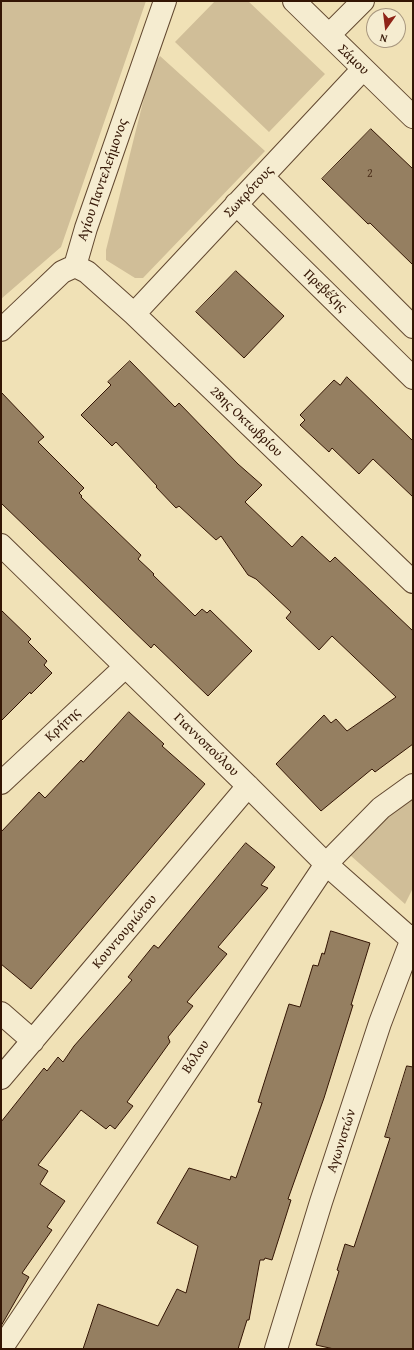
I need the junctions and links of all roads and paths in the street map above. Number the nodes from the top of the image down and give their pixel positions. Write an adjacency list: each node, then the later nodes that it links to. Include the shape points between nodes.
1 (165, 1): 9 (street, Αγίου Παντελεήμονος)
2 (294, 1): 4 (street, Σάμου)
3 (363, 1): 4 (street)
4 (329, 36): 5 (street, Σάμου)
5 (363, 69): 6 (street, Σάμου); 7 (street, Σωκρότους)
6 (413, 117)
7 (263, 177): 8 (street, Σωκρότους); 11 (street)
8 (236, 204): 10 (street, Σωκρότους); 13 (street, Πρεβέζης)
9 (75, 266): 10 (street, 28ης Οκτωβρίου, via 87,272); 12 (street, via 62,272)
10 (134, 314): 15 (street, 28ης Οκτωβρίου)
11 (413, 327)
12 (1, 330)
13 (413, 378)
14 (1, 545): 16 (street, Γιαννοπούλου)
15 (413, 582)
16 (126, 667): 17 (street, Κρήτης); 19 (street, Γιαννοπούλου)
17 (1, 783)
18 (413, 785): 20 (street, Βόλου, via 381,808)
19 (248, 786): 20 (street, Γιαννοπούλου); 23 (street, Κουντουριώτου)
20 (326, 864): 21 (street, Γιαννοπούλου); 25 (street, Βόλου)
21 (412, 939): 26 (street, Αγωνιστών, via 378,1031)
22 (1, 1013): 23 (street)
23 (33, 1041): 24 (street, Κουντουριώτου)
24 (1, 1078)
25 (1, 1349)
26 (276, 1349)

